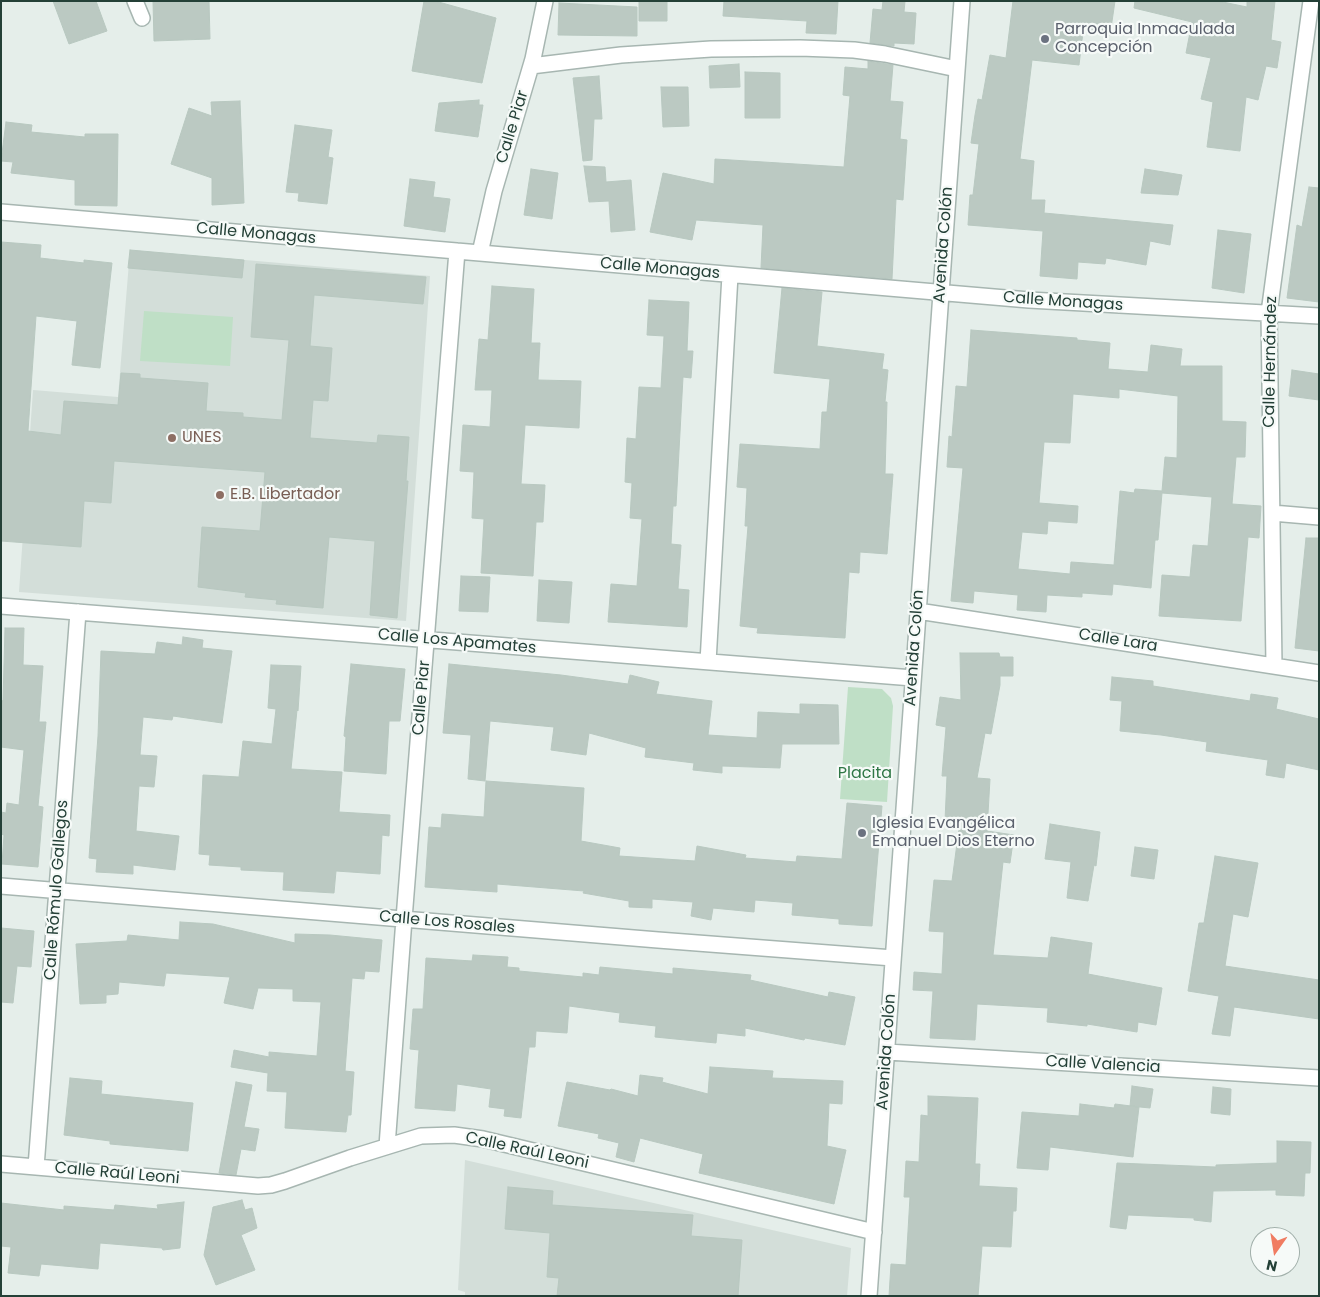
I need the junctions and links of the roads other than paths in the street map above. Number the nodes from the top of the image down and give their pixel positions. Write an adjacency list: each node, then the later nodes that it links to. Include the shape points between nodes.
1 (135, 1): 5 (street)
2 (545, 1): 6 (street, Calle Piar)
3 (962, 1): 7 (street, Avenida Colón)
4 (1311, 1): 13 (street, Calle Hernández)
5 (142, 18)
6 (531, 66): 7 (street, via 711,49 800,48 885,54); 10 (street, Calle Piar, via 494,191)
7 (957, 69): 12 (street, Avenida Colón)
8 (1, 212): 9 (street, Calle Monagas)
9 (457, 251): 10 (street, Calle Monagas); 20 (street, Calle Piar)
10 (480, 253): 11 (street, Calle Monagas)
11 (730, 275): 12 (street, Calle Monagas); 21 (street)
12 (940, 293): 13 (street, Calle Monagas); 18 (street, Avenida Colón)
13 (1269, 313): 14 (street, Calle Monagas); 15 (street, Calle Hernández)
14 (1319, 316)
15 (1272, 513): 16 (street); 22 (street, Calle Hernández)
16 (1319, 517)
17 (1, 606): 19 (street, Calle Los Apamates)
18 (918, 611): 22 (street, Calle Lara); 24 (street, Avenida Colón)
19 (78, 612): 20 (street, Calle Los Apamates); 26 (street, Calle Rómulo Gallegos)
20 (427, 640): 21 (street, Calle Los Apamates); 27 (street, Calle Piar)
21 (708, 662): 24 (street, Calle Los Apamates)
22 (1274, 666): 23 (street, Calle Lara)
23 (1319, 673)
24 (913, 678): 28 (street, Avenida Colón)
25 (1, 886): 26 (street, Calle Los Rosales)
26 (57, 890): 27 (street, Calle Los Rosales); 33 (street, Calle Rómulo Gallegos)
27 (404, 919): 28 (street, Calle Los Rosales); 31 (street, Calle Piar)
28 (893, 958): 29 (street, Avenida Colón)
29 (887, 1052): 30 (street, Calle Valencia); 34 (street, Avenida Colón)
30 (1319, 1078)
31 (388, 1146): 33 (street, Calle Raúl Leoni, via 285,1181 258,1186); 34 (street, Calle Raúl Leoni, via 421,1136 454,1135 483,1139)
32 (1, 1164): 33 (street, Calle Raúl Leoni)
33 (36, 1167)
34 (874, 1232): 35 (street, Avenida Colón)
35 (869, 1296)

